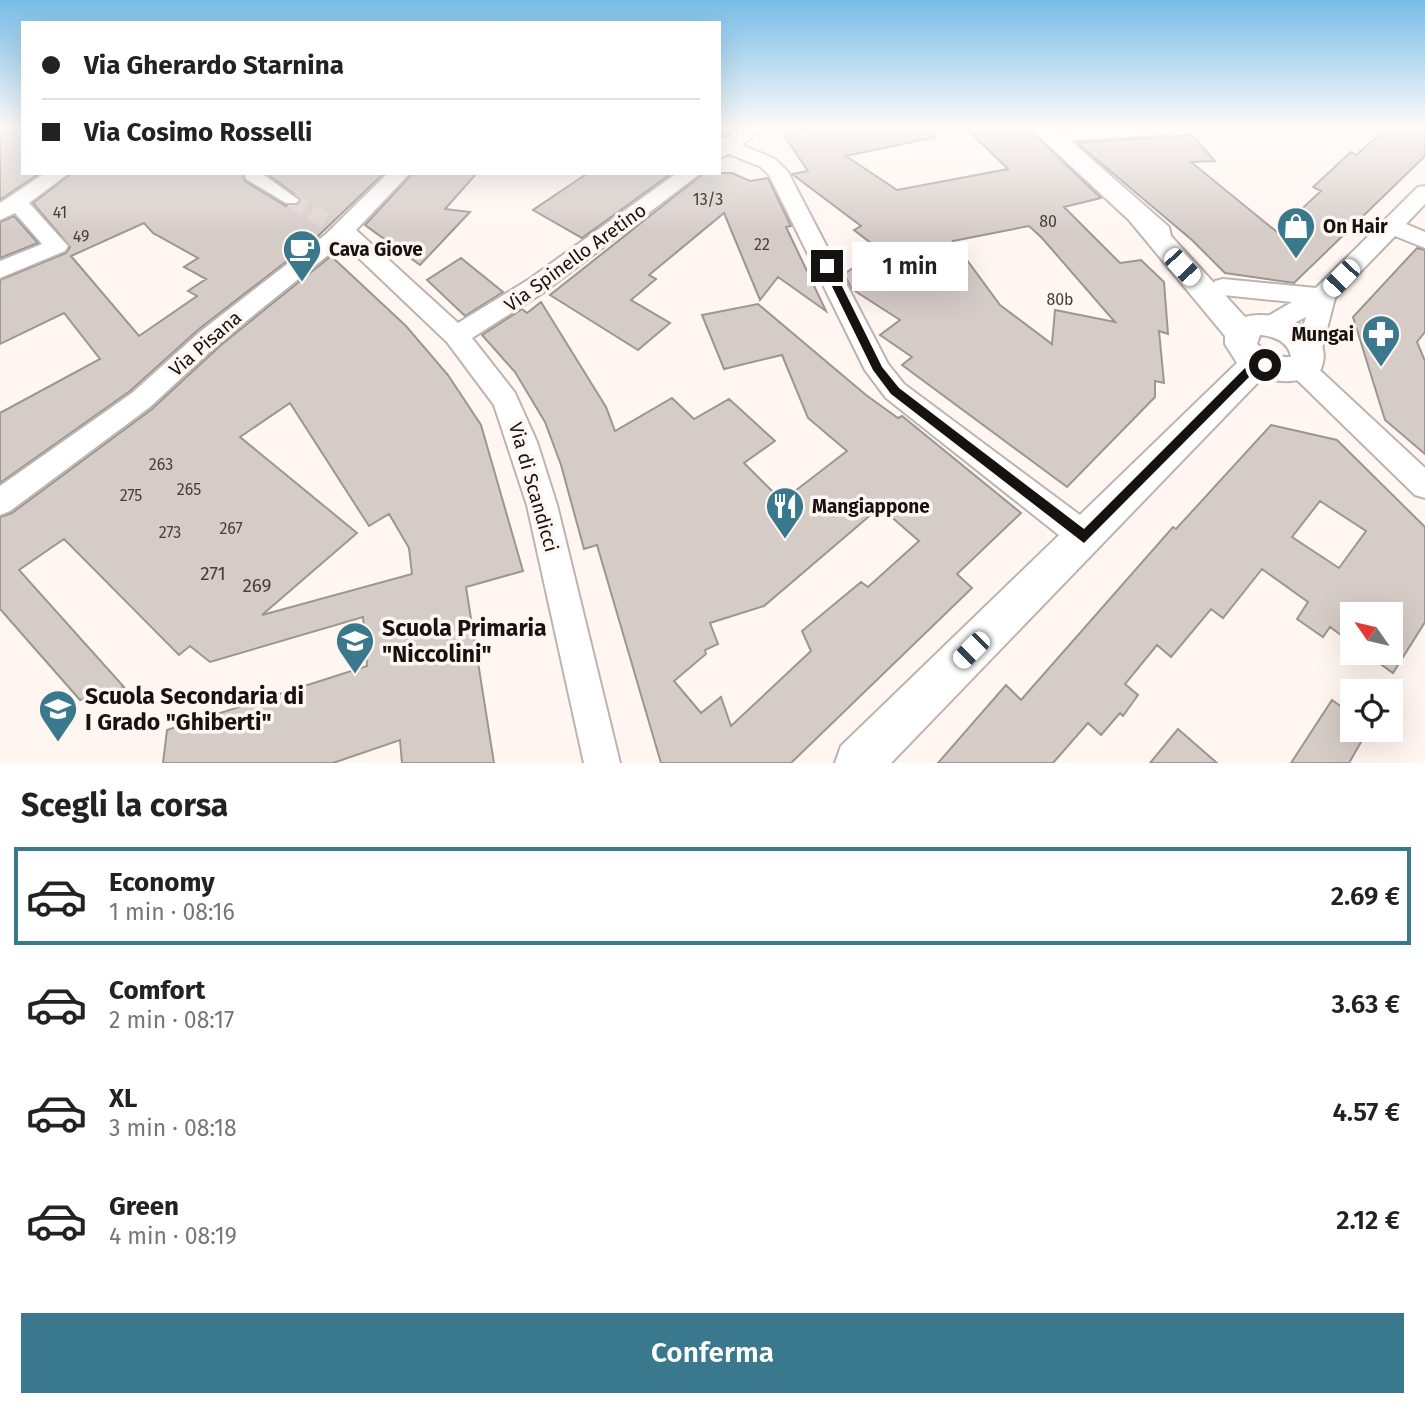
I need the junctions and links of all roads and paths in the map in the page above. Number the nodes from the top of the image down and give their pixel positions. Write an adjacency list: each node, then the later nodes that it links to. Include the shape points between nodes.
1 (767, 163): 22 (street, via 778,172 878,370 895,391)
2 (1079, 163): 10 (street)
3 (56, 175): 9 (street)
4 (252, 175): 8 (street)
5 (398, 175): 12 (street, Via Pisana)
6 (688, 175): 17 (street, Via Spinello Aretino, via 527,293)
7 (1425, 192): 11 (street)
8 (291, 200)
9 (9, 207): 14 (street, via 57,246)
10 (1142, 220): 15 (street); 18 (street)
11 (1392, 226): 13 (street); 16 (street)
12 (338, 227): 17 (street, Via di Scandicci); 21 (street, Via Pisana, via 141,400)
13 (1425, 240)
14 (0, 270)
15 (1223, 287): 16 (street); 18 (street)
16 (1322, 296): 18 (street); 19 (street)
17 (456, 336): 23 (street, Via di Scandicci, via 506,400 523,442)
18 (1259, 336): 19 (street, via 1281,370); 22 (street)
19 (1305, 360): 20 (street)
20 (1425, 486)
21 (0, 502)
22 (1084, 537): 24 (street)
23 (602, 763)
24 (858, 763)

